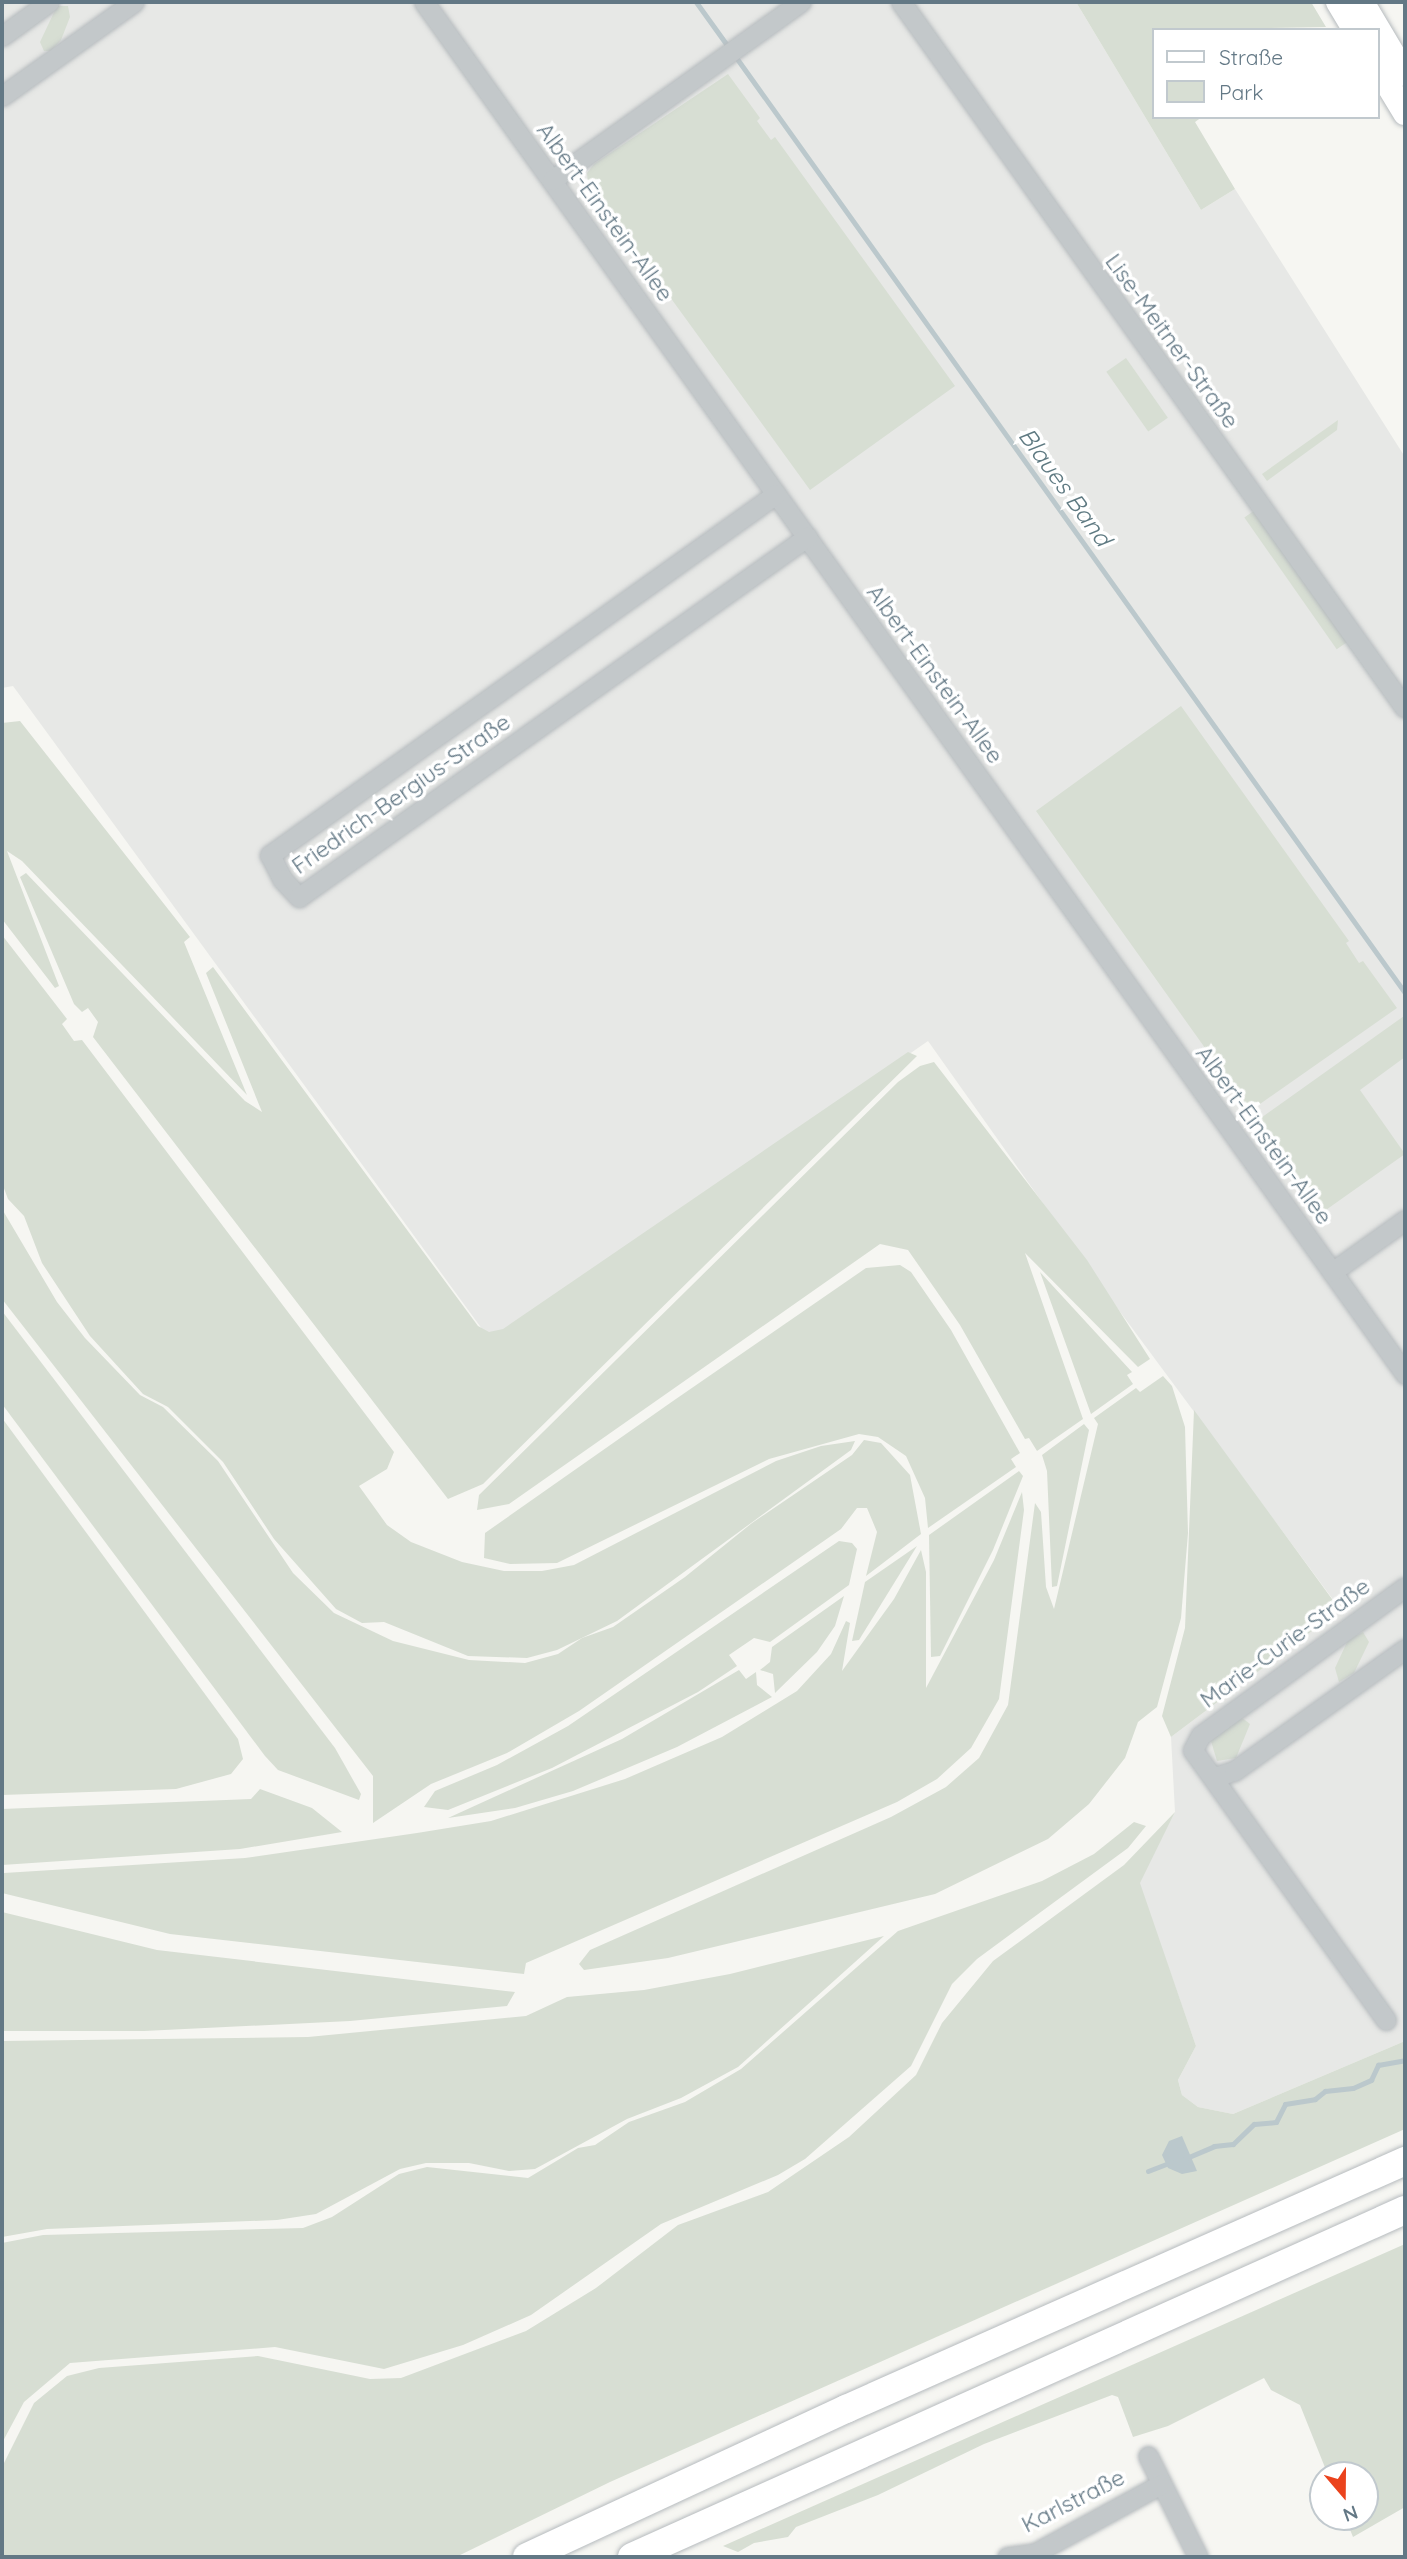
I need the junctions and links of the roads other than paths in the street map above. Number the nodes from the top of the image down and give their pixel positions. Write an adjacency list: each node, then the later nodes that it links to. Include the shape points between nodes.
1 (49, 2): 11 (street)
2 (134, 2): 14 (street)
3 (424, 2): 16 (street, Albert-Einstein-Allee)
4 (801, 2): 16 (street)
5 (901, 2): 19 (street, Lise-Meitner-Straße)
6 (1338, 2): 8 (main road)
7 (1362, 2): 9 (main road)
8 (1354, 28)
9 (1378, 28)
10 (1379, 30): 13 (main road)
11 (2, 36)
12 (1379, 70): 15 (main road)
13 (1405, 74)
14 (2, 96)
15 (1405, 113)
16 (552, 180): 17 (street, Albert-Einstein-Allee)
17 (776, 494): 18 (street, Albert-Einstein-Allee); 18 (street, Friedrich-Bergius-Straße, via 270,855 282,879 299,897)
18 (807, 537): 21 (street, Albert-Einstein-Allee)
19 (1405, 708)
20 (1405, 1220): 21 (street)
21 (1332, 1272): 22 (street, Albert-Einstein-Allee)
22 (1405, 1374)
23 (1405, 1587): 25 (street, Marie-Curie-Straße, via 1200,1736 1194,1750)
24 (1405, 1649): 25 (street, via 1234,1771)
25 (1214, 1777): 26 (street, Marie-Curie-Straße)
26 (1386, 2020)
27 (1405, 2161): 31 (highway, via 846,2409)
28 (1405, 2210): 32 (highway)
29 (1148, 2456): 30 (street)
30 (1161, 2484): 33 (street, Karlstraße, via 1035,2553); 34 (street)
31 (527, 2557)
32 (632, 2557)
33 (1007, 2557)
34 (1198, 2557)

